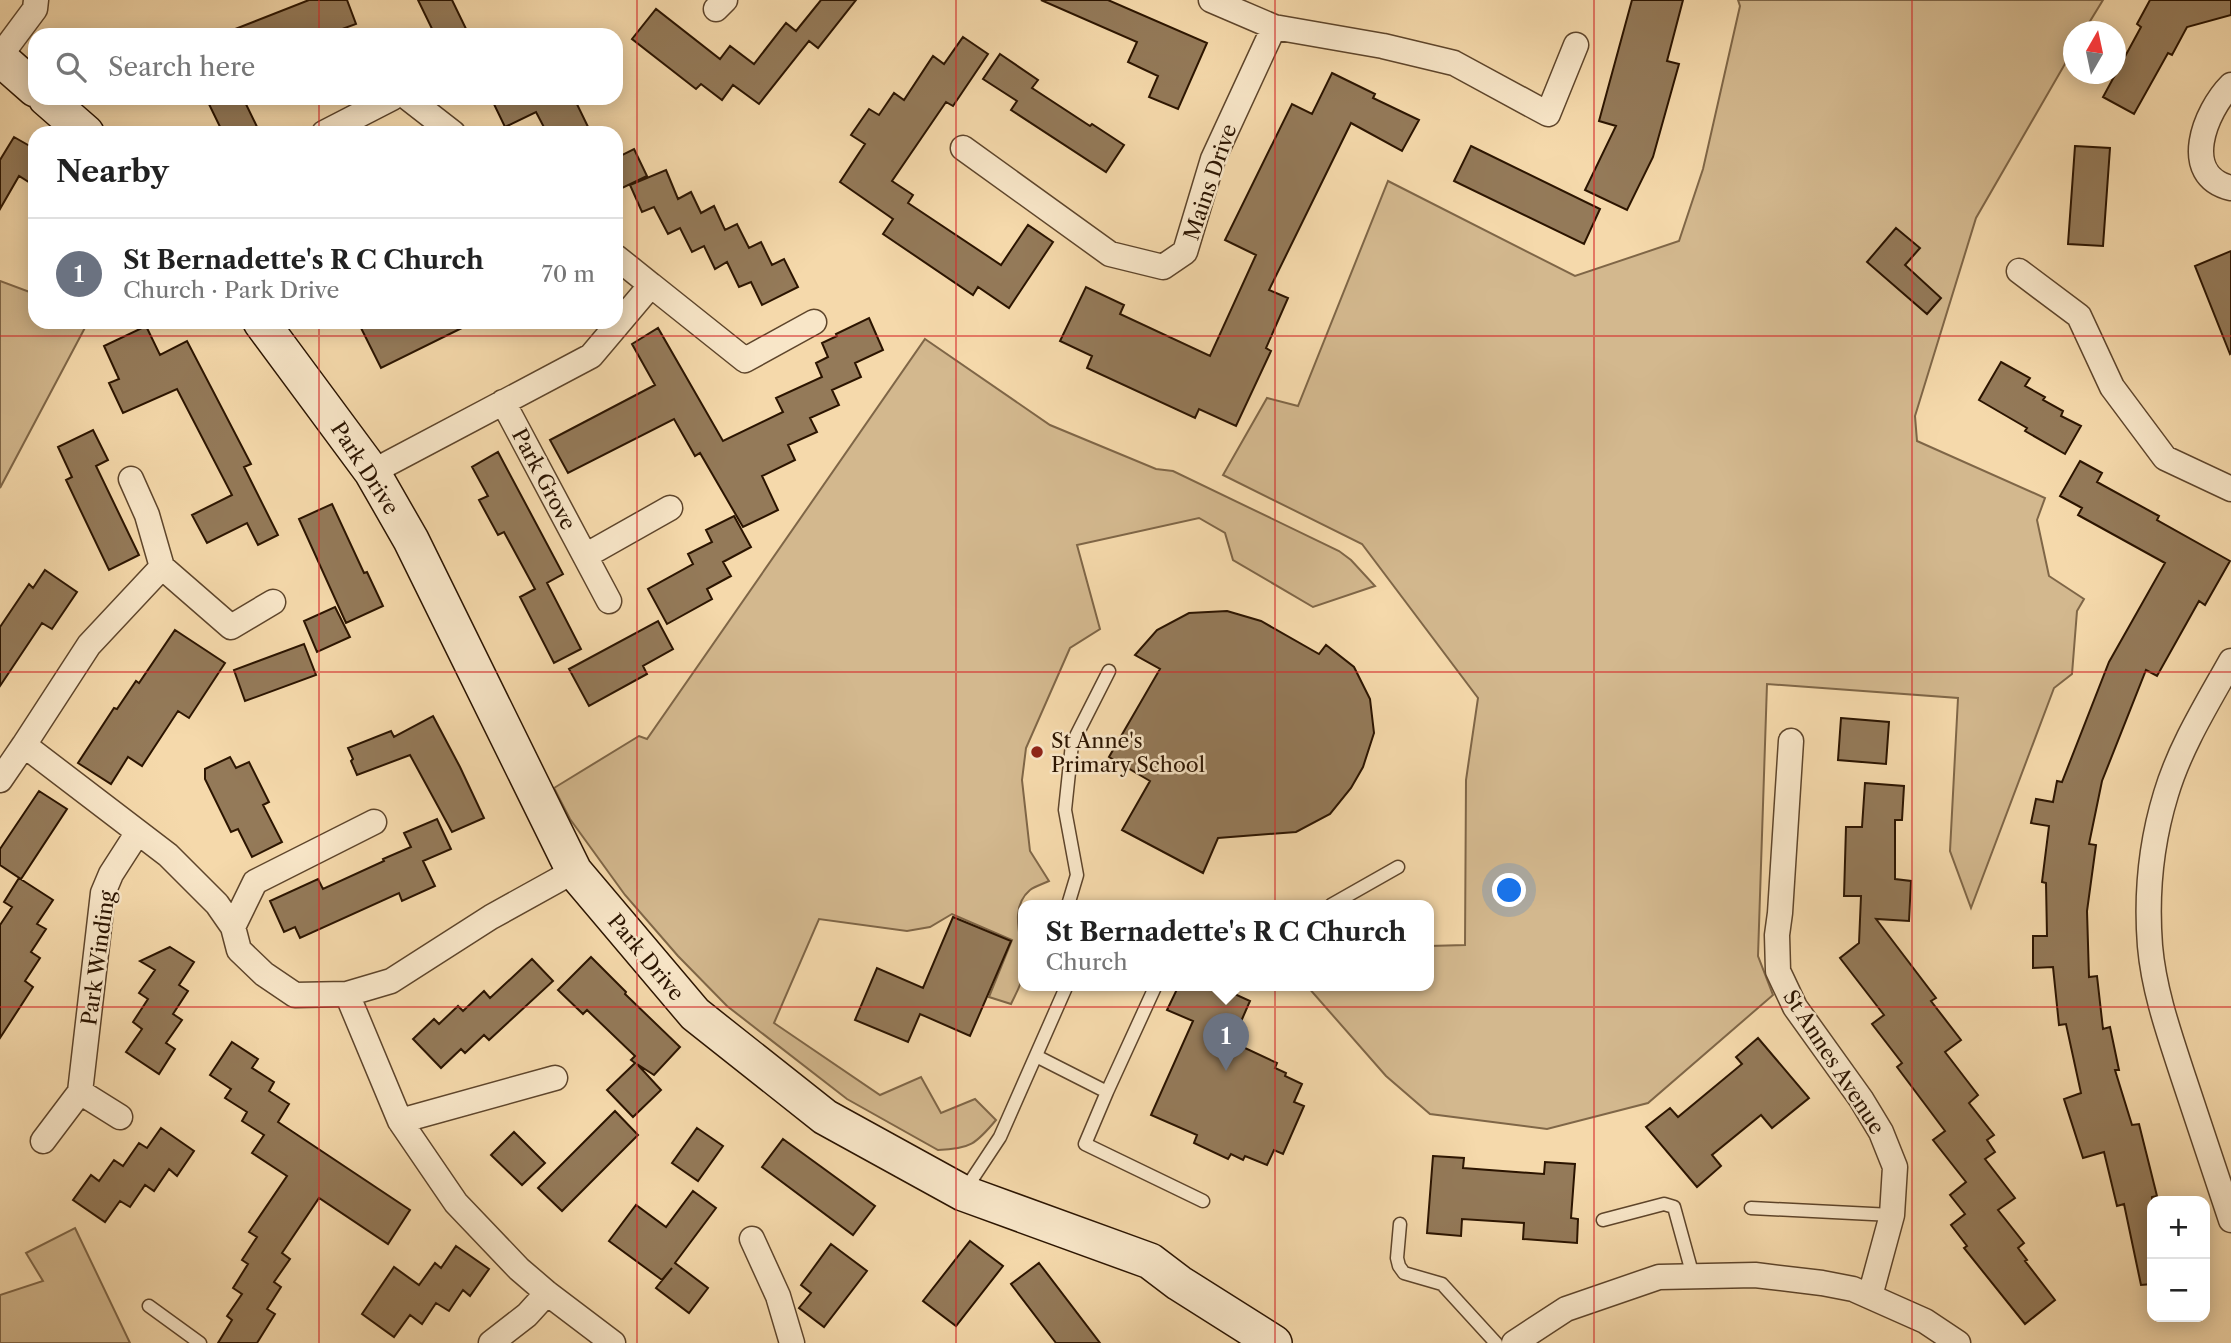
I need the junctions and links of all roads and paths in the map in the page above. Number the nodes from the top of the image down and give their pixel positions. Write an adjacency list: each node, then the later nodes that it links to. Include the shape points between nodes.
1 (36, 0): 5 (street, via 35,9)
2 (1211, 0): 3 (street)
3 (1274, 27): 4 (street, via 1454,63 1548,114); 14 (street, Mains Drive, via 1213,159 1185,253 1163,267 1110,254)
4 (1576, 45)
5 (0, 57): 6 (street)
6 (28, 83)
7 (2231, 85): 15 (street, via 2203,134 2200,162 2209,176)
8 (54, 105): 11 (street)
9 (378, 105): 12 (street)
10 (417, 105): 13 (street)
11 (78, 126)
12 (338, 126)
13 (444, 126)
14 (963, 148)
15 (2231, 188)
16 (623, 263): 18 (street)
17 (2019, 271): 26 (street, via 2079,316 2112,387 2165,458)
18 (651, 285): 19 (street, Park Grove); 20 (street, via 745,360)
19 (623, 318)
20 (814, 322)
21 (266, 329): 24 (street, Park Drive)
22 (614, 329): 23 (street, Park Grove, via 591,356)
23 (503, 402): 24 (street, Park Grove); 28 (street, Park Grove)
24 (372, 472): 41 (street, Park Drive, via 411,540)
25 (131, 480): 29 (street)
26 (2231, 489)
27 (670, 508): 28 (street, Park Grove)
28 (585, 555): 30 (street, Park Grove)
29 (162, 568): 31 (street, via 231,627); 36 (street, via 89,645)
30 (609, 601)
31 (273, 602)
32 (2231, 661): 34 (street)
33 (1109, 671): 42 (lane, via 1072,744 1065,810 1077,875)
34 (2224, 688): 55 (street, via 2180,755 2166,793 2150,871 2149,911 2164,1017)
35 (1791, 741): 59 (street, St Annes Avenue, via 1778,971 1795,1007 1881,1132 1895,1167)
36 (24, 745): 37 (street); 39 (street)
37 (0, 780)
38 (374, 822): 44 (street, via 255,882)
39 (138, 832): 44 (street, via 168,855 217,904); 50 (street, Park Winding, via 103,893)
40 (1398, 867): 43 (lane)
41 (574, 872): 47 (street, via 491,917 391,981); 56 (street, Park Drive, via 695,1014 825,1117)
42 (1070, 900)
43 (1340, 900)
44 (233, 927): 47 (street, via 239,950 295,995)
45 (1064, 991): 48 (lane)
46 (1153, 991): 51 (lane)
47 (347, 994): 53 (street)
48 (1036, 1056): 51 (lane); 56 (lane, via 1000,1136)
49 (555, 1078): 53 (street)
50 (80, 1092): 52 (street); 54 (street)
51 (1107, 1092): 57 (lane, via 1085,1144)
52 (120, 1117)
53 (400, 1121): 65 (street, via 456,1203)
54 (43, 1140)
55 (2221, 1159): 61 (street)
56 (963, 1193): 72 (street, Park Drive, via 1150,1261)
57 (1203, 1201)
58 (1751, 1208): 59 (lane)
59 (1892, 1215): 66 (street, St Annes Avenue)
60 (1603, 1220): 64 (lane, via 1664,1203 1674,1207)
61 (2231, 1220)
62 (1400, 1224): 73 (lane, via 1397,1258 1404,1273 1442,1284)
63 (752, 1238): 71 (street, via 778,1296)
64 (1693, 1276): 66 (street, via 1755,1275 1809,1281); 74 (street, via 1659,1277 1566,1309)
65 (547, 1293): 69 (street); 70 (street)
66 (1870, 1297): 75 (street, via 1924,1321)
67 (149, 1306): 68 (lane)
68 (200, 1343)
69 (491, 1343)
70 (613, 1343)
71 (792, 1343)
72 (1274, 1343)
73 (1496, 1343)
74 (1514, 1343)
75 (1958, 1343)

